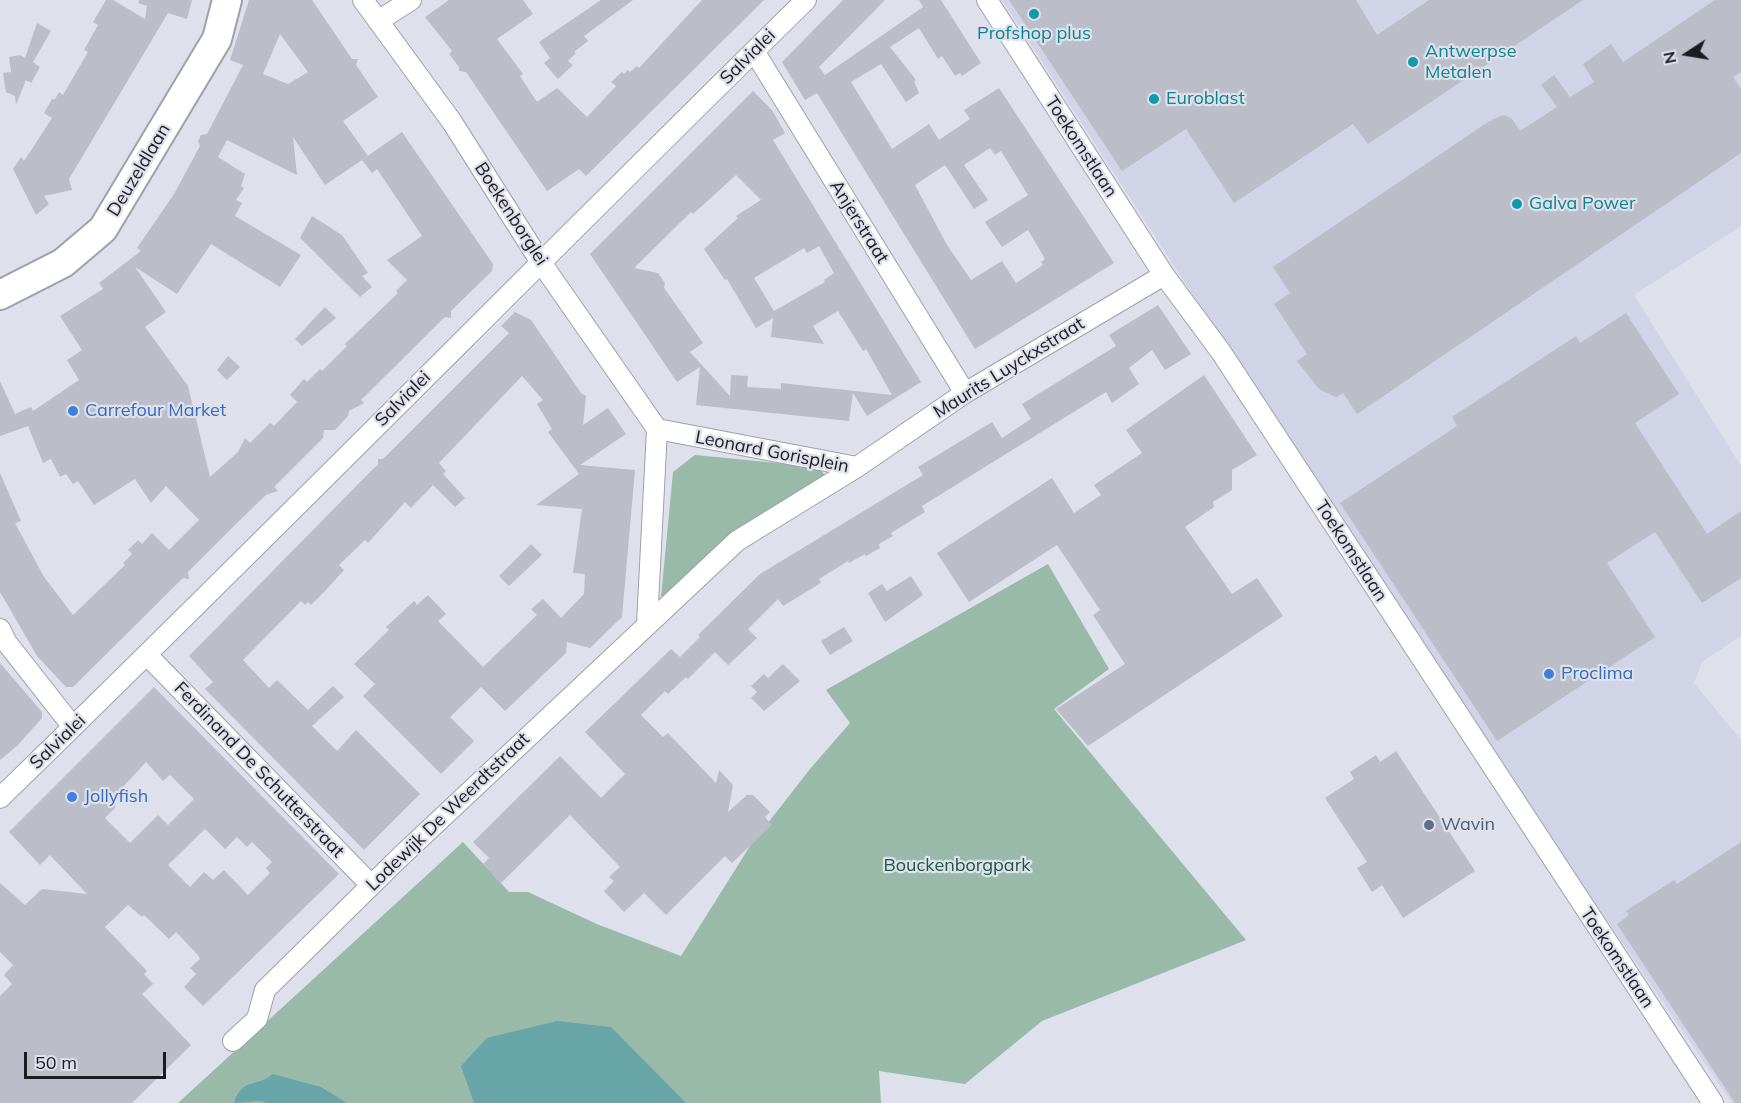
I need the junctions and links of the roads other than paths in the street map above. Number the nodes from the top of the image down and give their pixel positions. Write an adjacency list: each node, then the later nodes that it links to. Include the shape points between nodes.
1 (210, 0): 11 (street, Deuzeldlaan, via 202,35 102,203 76,232 39,258)
2 (227, 0): 12 (street, Deuzeldlaan, via 217,39 103,229 63,263)
3 (363, 0): 7 (street, Boekenborglei)
4 (411, 0): 7 (street)
5 (806, 0): 8 (street, Salvialei)
6 (987, 0): 10 (street, Toekomstlaan)
7 (378, 21): 9 (street, Boekenborglei, via 452,122)
8 (754, 51): 9 (street, Salvialei); 13 (street, Anjerstraat)
9 (540, 261): 14 (street, Boekenborglei); 18 (street, Salvialei)
10 (1164, 275): 13 (street, Maurits Luyckxstraat); 23 (street, Toekomstlaan, via 1221,352)
11 (0, 276)
12 (0, 295)
13 (965, 393): 15 (street, Maurits Luyckxstraat)
14 (657, 429): 15 (street, Leonard Gorisplein); 16 (street)
15 (857, 467): 16 (street, Leonard Gorisplein, via 737,541 662,614)
16 (646, 624): 21 (street, Lodewijk De Weerdtstraat)
17 (0, 629): 19 (street)
18 (148, 656): 19 (street, Salvialei); 21 (street, Ferdinand De Schutterstraat)
19 (73, 727): 20 (street, Salvialei)
20 (0, 798)
21 (371, 885): 22 (street, Lodewijk De Weerdtstraat, via 265,990 257,1019)
22 (233, 1041)
23 (1713, 1103)

